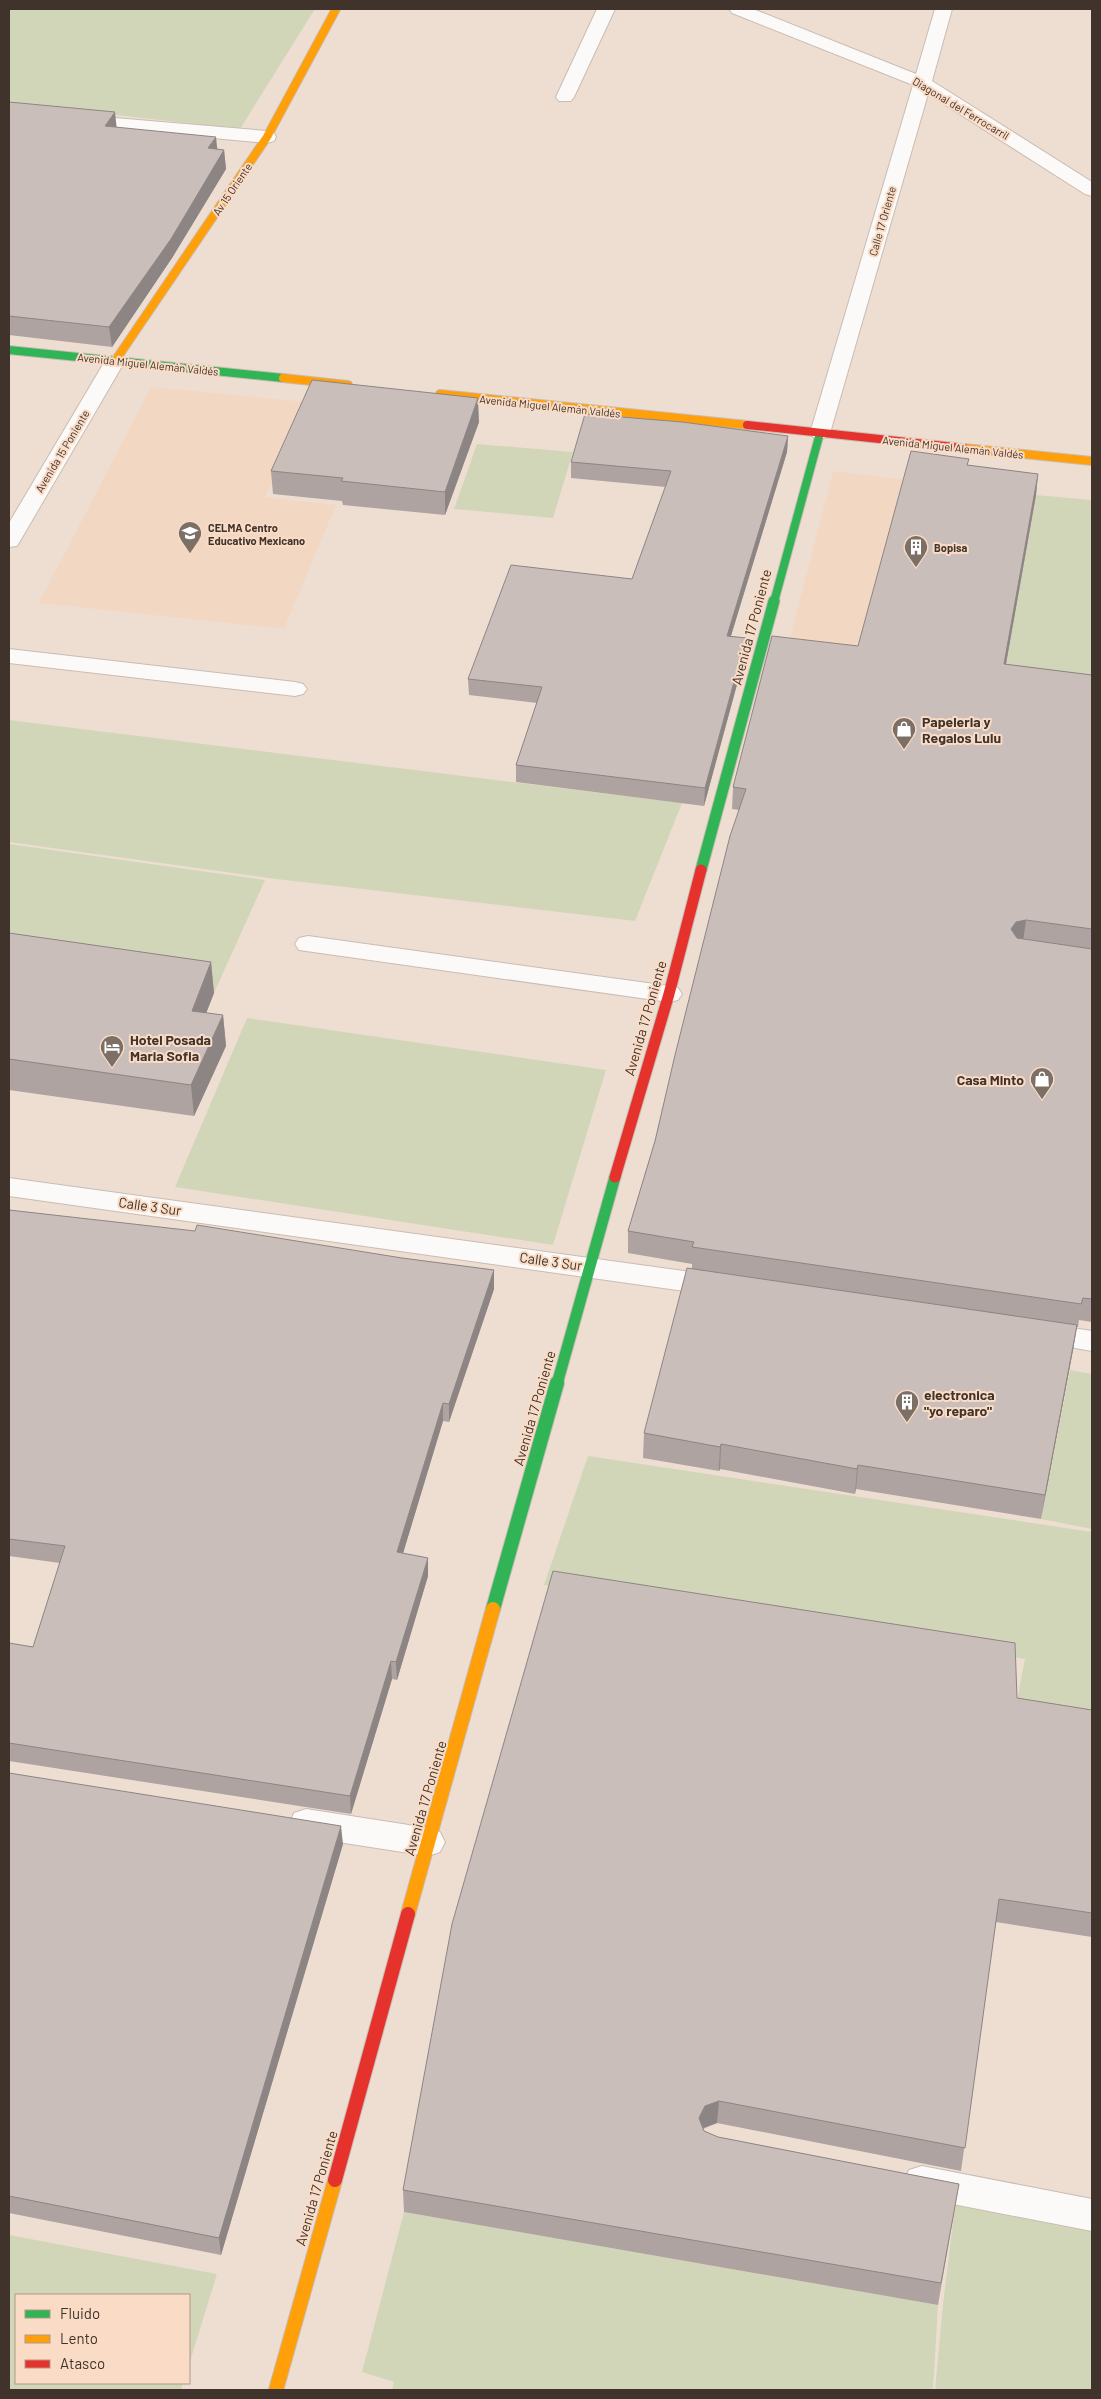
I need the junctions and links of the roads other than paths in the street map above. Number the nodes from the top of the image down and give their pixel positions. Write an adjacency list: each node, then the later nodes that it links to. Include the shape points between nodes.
1 (336, 9): 8 (main road, Av 15 Oriente)
2 (606, 9): 6 (street)
3 (738, 9): 5 (street, Diagonal del Ferrocarril)
4 (944, 9): 5 (street, Calle 17 Oriente)
5 (923, 83): 9 (street, Diagonal del Ferrocarril); 14 (street, Calle 17 Oriente)
6 (565, 97)
7 (9, 114): 8 (street)
8 (267, 137): 11 (main road, Av 15 Oriente)
9 (1092, 190)
10 (9, 350): 11 (main road, Avenida Miguel Alemán Valdés)
11 (115, 361): 12 (main road, Avenida Miguel Alemán Valdés); 16 (street, Avenida 15 Poniente)
12 (361, 386)
13 (430, 393): 14 (main road, Avenida Miguel Alemán Valdés)
14 (820, 433): 15 (main road, Avenida Miguel Alemán Valdés); 20 (main road, Avenida 17 Poniente)
15 (1092, 461)
16 (9, 541)
17 (9, 656): 18 (street)
18 (295, 689)
19 (308, 944): 20 (street)
20 (669, 994): 22 (main road, Avenida 17 Poniente)
21 (9, 1187): 22 (street, Calle 3 Sur)
22 (588, 1267): 23 (street, Calle 3 Sur); 27 (main road, Avenida 17 Poniente)
23 (746, 1290)
24 (1013, 1330): 25 (street)
25 (1092, 1341)
26 (280, 1819): 27 (street)
27 (428, 1842): 30 (main road, Avenida 17 Poniente)
28 (891, 2176): 29 (street)
29 (1092, 2215)
30 (276, 2390)

